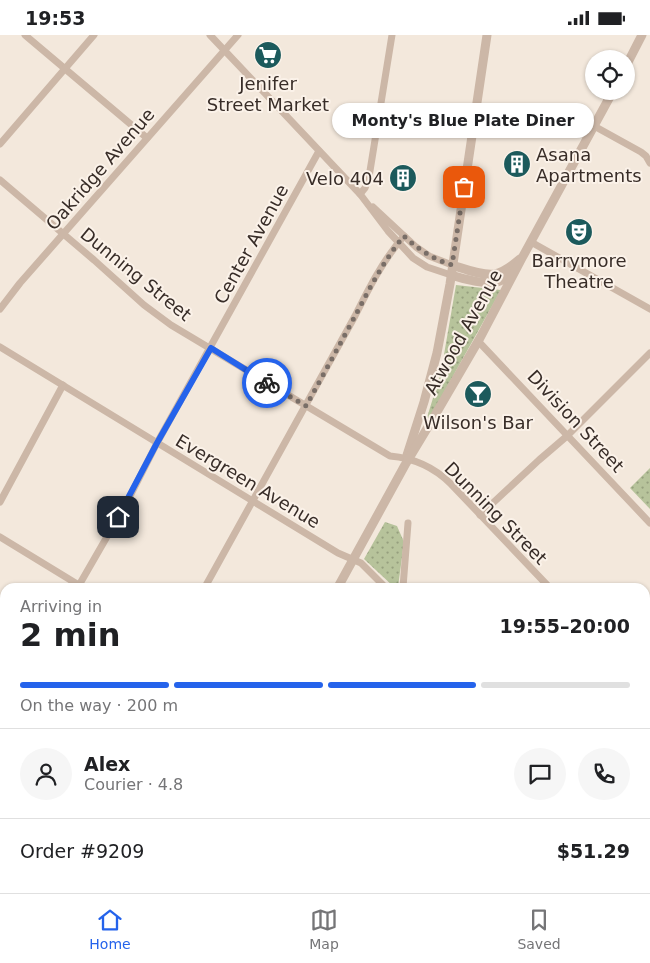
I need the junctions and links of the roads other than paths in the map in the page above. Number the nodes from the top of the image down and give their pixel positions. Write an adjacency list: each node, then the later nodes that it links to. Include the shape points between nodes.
1 (25, 35): 10 (street)
2 (94, 35): 10 (street)
3 (210, 35): 8 (street)
4 (238, 35): 8 (street, Oakridge Avenue)
5 (392, 35): 18 (street, via 369,177)
6 (488, 35): 25 (street)
7 (642, 35): 9 (street)
8 (224, 50): 13 (street, Oakridge Avenue); 15 (street)
9 (634, 50)
10 (65, 68): 13 (street); 14 (street)
11 (608, 100): 12 (street, Atwood Avenue)
12 (594, 126): 16 (street, via 641,152); 22 (street, Atwood Avenue)
13 (147, 137): 20 (street, Oakridge Avenue)
14 (0, 144)
15 (319, 151): 18 (street); 31 (street, Center Avenue)
16 (650, 163)
17 (0, 180): 20 (street, Dunning Street)
18 (360, 194): 19 (street)
19 (370, 206): 21 (street); 23 (street)
20 (63, 234): 27 (street, Oakridge Avenue); 31 (street, Dunning Street, via 170,325)
21 (404, 236): 23 (street); 25 (street, via 429,256)
22 (531, 242): 24 (street, Atwood Avenue); 28 (street)
23 (398, 243): 26 (street, via 420,264); 34 (street, via 372,283)
24 (520, 262): 25 (street, via 495,274); 26 (street, via 505,278 496,282); 29 (street, Atwood Avenue)
25 (452, 265): 26 (street)
26 (451, 275): 37 (street, via 437,353)
27 (0, 309)
28 (650, 309)
29 (478, 341): 35 (street, Division Street); 37 (street, Atwood Avenue)
30 (0, 347): 33 (street, Evergreen Avenue)
31 (211, 348): 34 (street, Dunning Street); 36 (street, Center Avenue)
32 (650, 353): 35 (street)
33 (63, 385): 36 (street, Evergreen Avenue); 39 (street)
34 (306, 406): 37 (street, Dunning Street, via 390,456); 38 (street)
35 (567, 435): 40 (street); 42 (street, Division Street)
36 (157, 443): 38 (street, Evergreen Avenue); 46 (street, Center Avenue)
37 (406, 461): 40 (street, Dunning Street, via 437,471); 44 (street, Atwood Avenue)
38 (253, 501): 44 (street, Evergreen Avenue); 47 (street)
39 (0, 502)
40 (480, 515): 51 (street, Dunning Street)
41 (408, 523): 50 (street)
42 (650, 523)
43 (0, 537): 45 (street)
44 (354, 560): 48 (street, Atwood Avenue); 49 (street, Evergreen Avenue, via 364,565)
45 (74, 583)
46 (82, 583)
47 (207, 583)
48 (340, 583)
49 (381, 583)
50 (402, 583)
51 (545, 583)

